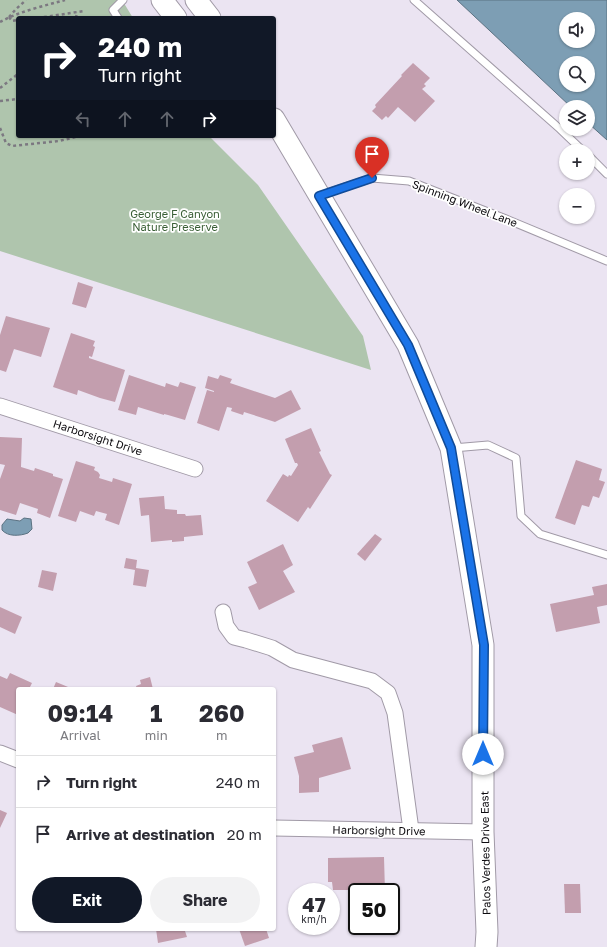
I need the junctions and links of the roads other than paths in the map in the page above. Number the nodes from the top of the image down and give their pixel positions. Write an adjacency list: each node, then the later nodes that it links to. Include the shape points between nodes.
1 (123, 0): 5 (lane, via 113,10)
2 (162, 0): 6 (main road)
3 (196, 0): 7 (main road)
4 (414, 0): 10 (lane)
5 (117, 16)
6 (174, 16)
7 (208, 16)
8 (276, 122): 13 (main road, Palos Verdes Drive East)
9 (273, 138): 13 (main road, Palos Verdes Drive East)
10 (576, 144)
11 (595, 163): 12 (lane)
12 (607, 174)
13 (319, 196): 14 (lane, Spinning Wheel Lane, via 372,178 409,181); 16 (main road, Palos Verdes Drive East, via 408,345)
14 (607, 261)
15 (0, 406): 17 (street, Harborsight Drive)
16 (451, 448): 18 (lane, via 488,445 516,458 521,516 540,534); 24 (main road, Palos Verdes Drive East, via 484,645)
17 (196, 469)
18 (607, 556)
19 (223, 612): 23 (street, via 226,626 234,637 272,648 293,660 372,681 388,693 395,713)
20 (0, 753): 21 (street)
21 (16, 759)
22 (276, 828): 23 (street, Harborsight Drive)
23 (411, 830): 24 (street, Harborsight Drive)
24 (483, 832): 25 (main road, Palos Verdes Drive East)
25 (486, 947)

